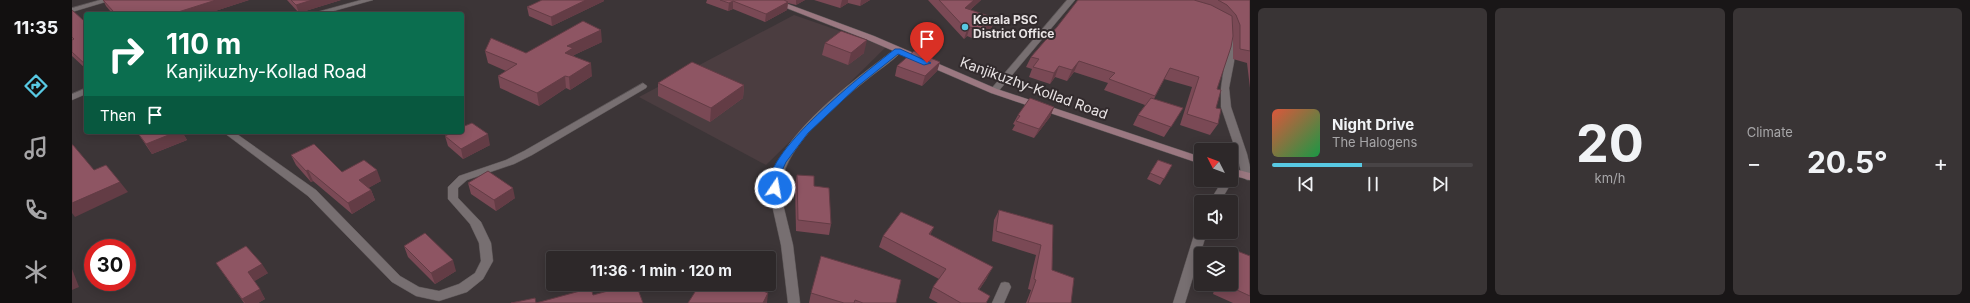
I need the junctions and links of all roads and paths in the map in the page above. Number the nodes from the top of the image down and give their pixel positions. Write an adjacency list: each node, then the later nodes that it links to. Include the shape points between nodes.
1 (108, 0): 5 (street)
2 (369, 0): 6 (street)
3 (770, 0): 8 (main road, Kanjikuzhy-Kollad Road, via 871,38)
4 (1071, 0): 10 (street)
5 (72, 10)
6 (322, 12)
7 (1230, 24): 16 (street, via 1232,33 1225,88 1226,107)
8 (898, 51): 10 (main road, Kanjikuzhy-Kollad Road); 19 (street, via 817,118 782,162 776,175 775,188)
9 (643, 86): 13 (street, via 528,153 510,162 472,174 456,183 453,187 453,200 476,222 485,243 487,261 479,276 464,288 439,296 416,291 396,279 312,193)
10 (994, 91): 14 (main road, Kanjikuzhy-Kollad Road)
11 (84, 92): 12 (street)
12 (72, 97)
13 (231, 134)
14 (1194, 159)
15 (1238, 176): 16 (main road)
16 (1249, 177)
17 (1199, 239): 21 (street)
18 (1006, 287): 20 (street)
19 (794, 303)
20 (998, 303)
21 (1179, 303)

